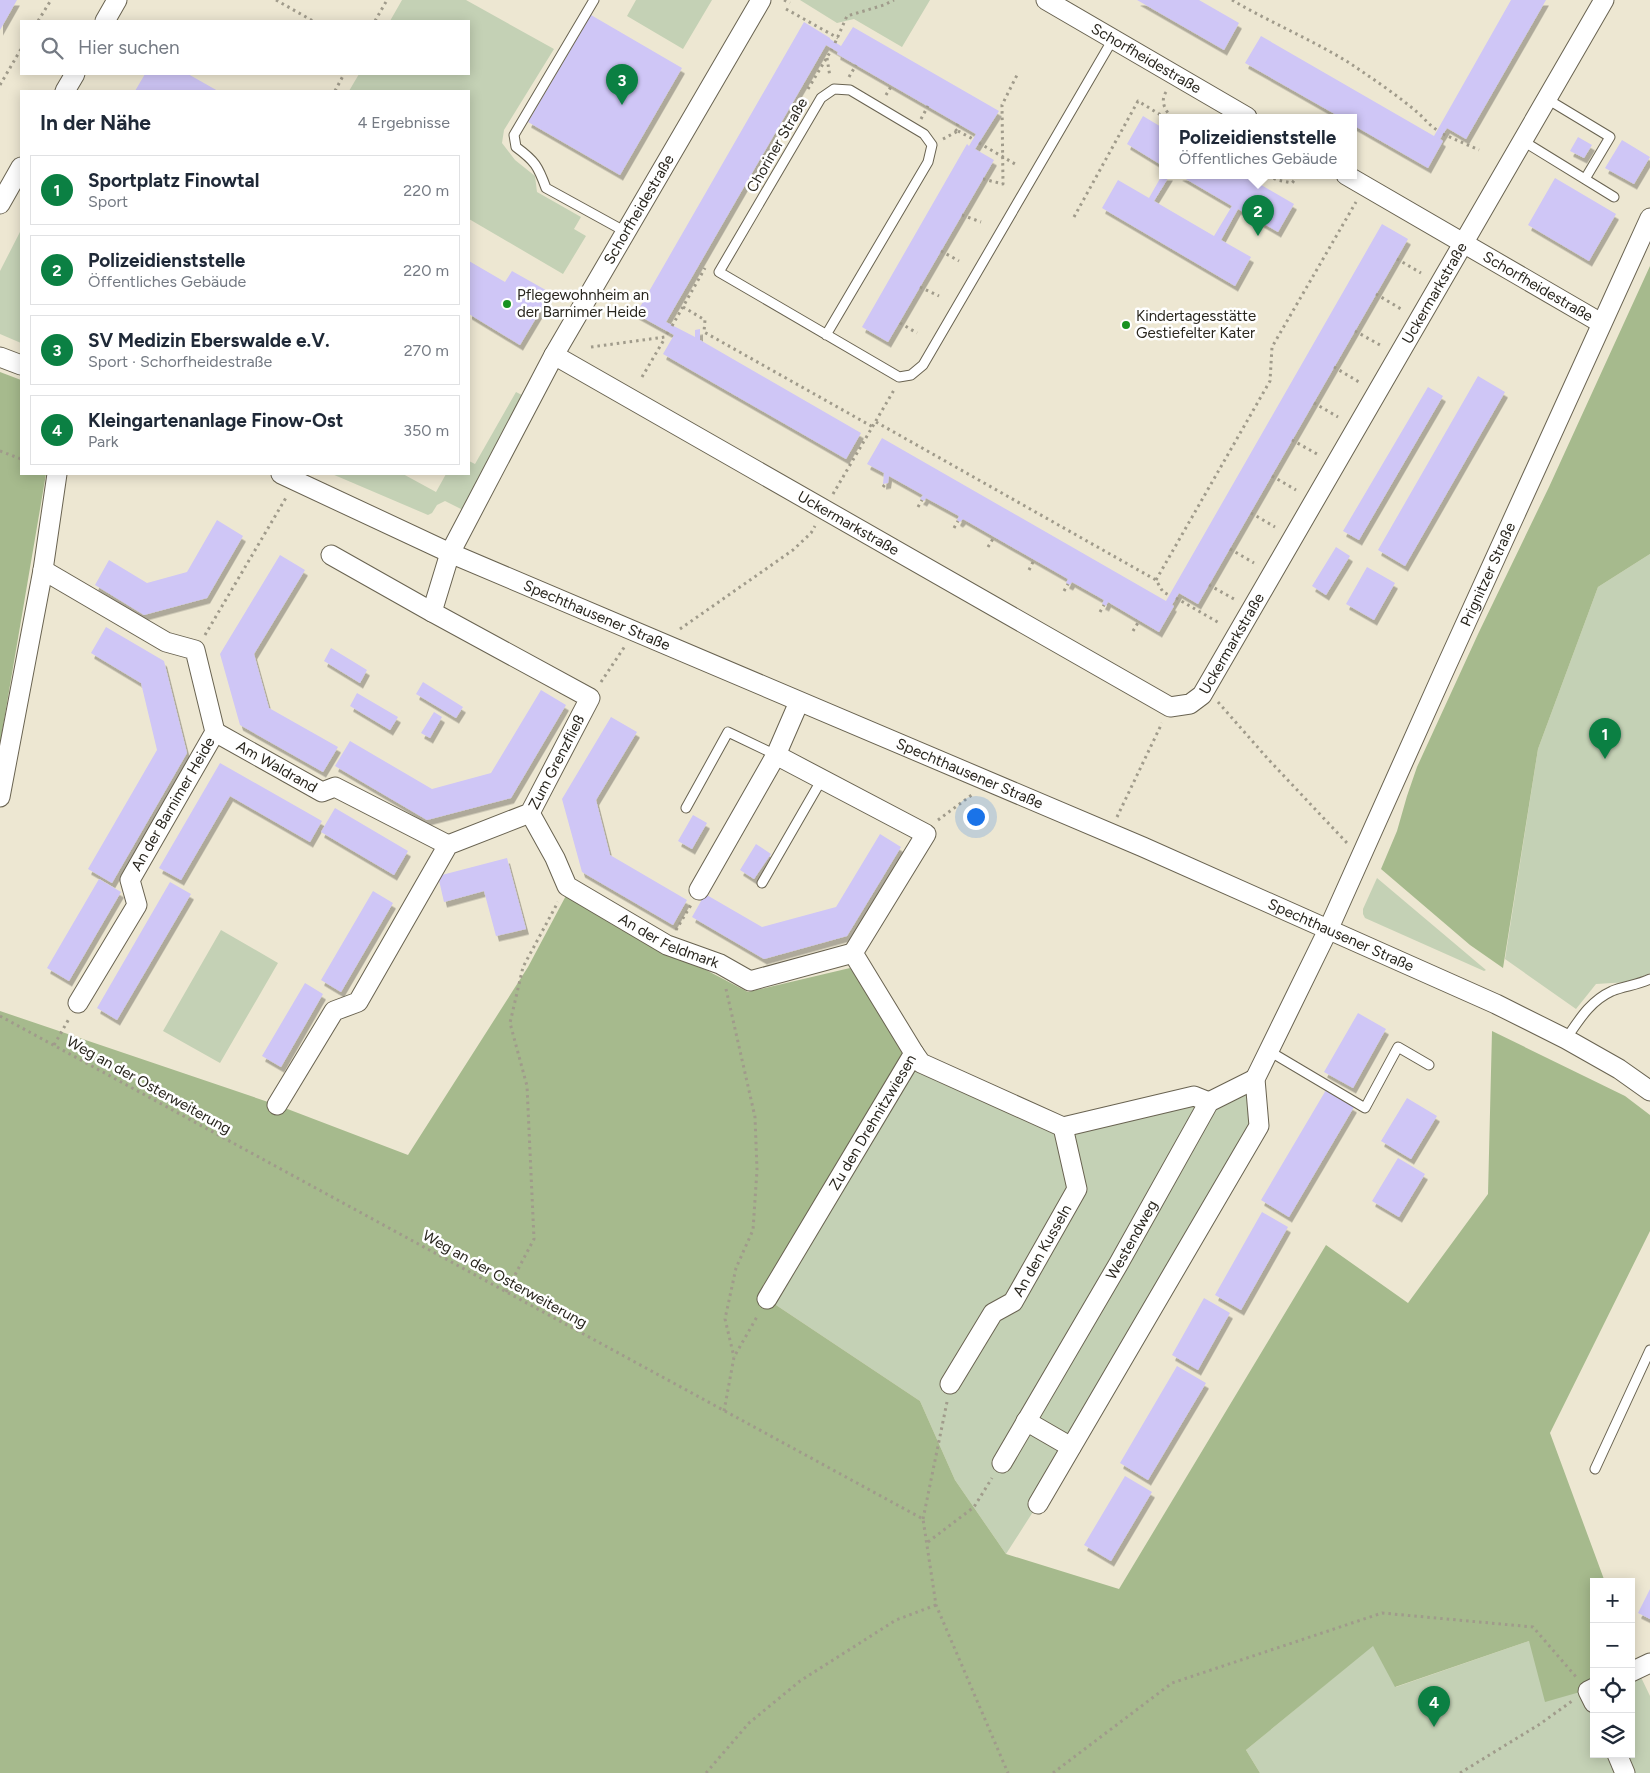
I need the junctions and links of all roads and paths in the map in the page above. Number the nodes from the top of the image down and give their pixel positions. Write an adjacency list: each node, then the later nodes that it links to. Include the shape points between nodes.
1 (51, 0): 14 (path)
2 (117, 0): 15 (street)
3 (276, 0): 16 (path)
4 (388, 0): 17 (path)
5 (594, 0): 55 (lane, via 514,135 516,148 533,160 546,188)
6 (761, 0): 55 (street, Schorfheidestraße)
7 (784, 0): 12 (path)
8 (894, 0): 18 (path, via 847,16)
9 (1046, 0): 19 (street, Schorfheidestraße)
10 (1232, 0): 34 (path, via 1352,64)
11 (1604, 0): 29 (street, Uckermarkstraße)
12 (790, 3)
13 (786, 10): 18 (path)
14 (39, 20)
15 (106, 20)
16 (311, 20)
17 (376, 20)
18 (838, 38): 20 (path)
19 (1113, 39): 32 (street, Schorfheidestraße); 71 (lane, Choriner Straße, via 923,365 912,375 899,377)
20 (835, 42)
21 (20, 51): 25 (path)
22 (74, 75): 26 (street)
23 (343, 75): 27 (path)
24 (1017, 75): 40 (path, via 1002,105)
25 (0, 85)
26 (65, 90)
27 (336, 90)
28 (1166, 92): 31 (path, via 1163,102)
29 (1547, 99): 37 (street, Uckermarkstraße); 47 (lane, via 1610,136)
30 (1159, 114): 52 (path, via 1138,101)
31 (1168, 114)
32 (1242, 114)
33 (958, 124): 36 (path, via 955,129)
34 (1437, 130)
35 (1444, 134): 39 (path)
36 (973, 139)
37 (1522, 141): 47 (lane); 56 (street, Uckermarkstraße)
38 (979, 143): 40 (path)
39 (1479, 150)
40 (1004, 157): 41 (path); 43 (path, via 1003,184)
41 (1015, 164)
42 (12, 171): 50 (street)
43 (982, 179)
44 (1275, 179): 45 (path, via 1292,183)
45 (1295, 179)
46 (1353, 179): 48 (street, Schorfheidestraße)
47 (1585, 179): 49 (lane)
48 (1365, 186): 56 (street, Schorfheidestraße); 110 (path, via 1272,347 1270,382)
49 (1614, 197)
50 (0, 204)
51 (962, 215): 54 (path)
52 (1074, 217)
53 (1650, 218): 67 (street, Prignitzer Straße)
54 (981, 222)
55 (626, 232): 75 (street, Schorfheidestraße)
56 (1464, 243): 67 (street, Schorfheidestraße); 123 (street, Uckermarkstraße)
57 (941, 251): 59 (path)
58 (1397, 259): 60 (path)
59 (958, 261)
60 (1421, 273)
61 (920, 287): 63 (path)
62 (1376, 294): 65 (path)
63 (938, 296)
64 (683, 307): 85 (path, via 705,320 704,332)
65 (1401, 308)
66 (900, 323): 70 (path)
67 (1601, 323): 140 (street, Prignitzer Straße)
68 (1355, 331): 73 (path)
69 (668, 332): 72 (path)
70 (917, 333)
71 (826, 335): 71 (lane, Choriner Straße, via 928,162 932,145 924,134 850,90 834,89 821,98 719,272)
72 (665, 337): 74 (path); 79 (path)
73 (1380, 345)
74 (591, 347)
75 (554, 355): 96 (street, Uckermarkstraße); 104 (street, Schorfheidestraße)
76 (0, 357): 77 (street)
77 (20, 365)
78 (1334, 367): 80 (path)
79 (642, 377)
80 (1359, 382)
81 (896, 387): 84 (path)
82 (1314, 403): 83 (path)
83 (1338, 417)
84 (876, 422): 85 (path); 110 (path)
85 (873, 427): 96 (path)
86 (1292, 440): 88 (path)
87 (0, 451): 89 (path)
88 (1317, 454)
89 (20, 459)
90 (57, 475): 108 (street)
91 (1272, 476): 93 (path)
92 (288, 477): 104 (street, Spechthausener Straße); 125 (path, via 282,507)
93 (1296, 490)
94 (922, 500): 95 (path)
95 (918, 507)
96 (825, 509): 124 (path, via 810,533 793,550); 129 (street, Uckermarkstraße)
97 (1250, 513): 99 (path)
98 (958, 521): 100 (path)
99 (1275, 527)
100 (954, 528)
101 (994, 537): 102 (path)
102 (988, 547)
103 (1230, 549): 107 (path)
104 (450, 554): 118 (street); 121 (street, Spechthausener Straße)
105 (331, 555): 118 (street)
106 (1034, 560): 109 (path)
107 (1254, 563)
108 (43, 570): 125 (street, via 166,642); 134 (street)
109 (1028, 570)
110 (1156, 580): 114 (path, via 1163,592)
111 (1068, 584): 113 (path)
112 (1209, 585): 116 (path)
113 (1064, 591)
114 (1169, 595)
115 (1176, 598): 123 (path)
116 (1234, 599)
117 (1104, 605): 119 (path)
118 (432, 612): 127 (street, Zum Grenzfließ)
119 (1100, 612)
120 (1139, 620): 122 (path)
121 (635, 631): 124 (street, Spechthausener Straße); 127 (path)
122 (1133, 631)
123 (1237, 633): 126 (street, Uckermarkstraße)
124 (661, 642): 128 (street, Spechthausener Straße)
125 (195, 650): 130 (street, An der Barnimer Heide)
126 (1210, 680): 129 (street, Uckermarkstraße, via 1202,695 1190,704); 140 (path, via 1215,699)
127 (590, 698): 136 (street, Zum Grenzfließ)
128 (799, 702): 131 (street); 133 (street, Spechthausener Straße)
129 (1170, 707): 137 (path)
130 (215, 732): 139 (street, Am Waldrand, via 322,792 336,787); 149 (street, An der Barnimer Heide, via 130,880 136,905)
131 (776, 754): 132 (street); 135 (lane, via 728,732); 143 (street)
132 (822, 779): 138 (street); 141 (lane)
133 (990, 782): 137 (street, Spechthausener Straße); 138 (path, via 940,818)
134 (0, 797)
135 (686, 808)
136 (530, 812): 139 (street, Zum Grenzfließ); 142 (street)
137 (1109, 833): 144 (street, Spechthausener Straße)
138 (926, 834): 146 (street)
139 (448, 845): 159 (street, via 358,1002 334,1011)
140 (1360, 857): 144 (street, Prignitzer Straße)
141 (762, 883)
142 (567, 886): 145 (street, An der Feldmark); 161 (path, via 523,967 510,1023 527,1086 534,1239)
143 (699, 890): 145 (path)
144 (1328, 930): 151 (street, Spechthausener Straße, via 1496,1004); 153 (street)
145 (667, 945): 147 (street, An der Feldmark)
146 (853, 953): 147 (street, An der Feldmark, via 750,981); 154 (street, Zu den Drehnitzwiesen)
147 (720, 964): 164 (path, via 755,1118 757,1170 753,1230 736,1268 725,1319)
148 (1650, 979): 151 (lane, via 1613,990 1597,999)
149 (78, 1003): 152 (path)
150 (0, 1016): 152 (path, Weg an der Osterweiterung)
151 (1566, 1039): 157 (street, Spechthausener Straße)
152 (54, 1045): 161 (path, Weg an der Osterweiterung)
153 (1269, 1051): 155 (lane, via 1365,1108 1398,1047); 156 (street)
154 (914, 1054): 160 (street, via 921,1063); 162 (street, Zu den Drehnitzwiesen)
155 (1429, 1065)
156 (1255, 1079): 158 (street); 168 (street, via 1259,1126)
157 (1650, 1091)
158 (1209, 1102): 160 (street, via 1194,1096); 167 (street, Westendweg)
159 (277, 1105)
160 (1063, 1127): 165 (street, An den Kusseln, via 1077,1189 1013,1302 993,1313)
161 (506, 1292): 166 (path, Weg an der Osterweiterung)
162 (767, 1299): 164 (path)
163 (1650, 1350): 170 (lane)
164 (734, 1357): 166 (path)
165 (950, 1384): 172 (path)
166 (724, 1411): 172 (path, Weg an der Osterweiterung)
167 (1026, 1421): 168 (street); 169 (street, Westendweg)
168 (1071, 1447): 171 (street)
169 (1002, 1463): 173 (path, via 974,1507)
170 (1595, 1468)
171 (1038, 1504)
172 (923, 1519): 173 (path)
173 (928, 1542): 174 (path)
174 (936, 1605): 180 (path, via 896,1620 800,1681 749,1723); 181 (path)
175 (1650, 1663): 176 (street)
176 (1635, 1670)
177 (1590, 1692): 182 (path, via 1533,1627 1382,1613 1172,1683)
178 (1590, 1695): 183 (path)
179 (1619, 1758): 184 (street)
180 (706, 1773)
181 (1008, 1773)
182 (1053, 1773)
183 (1460, 1773)
184 (1625, 1773)

